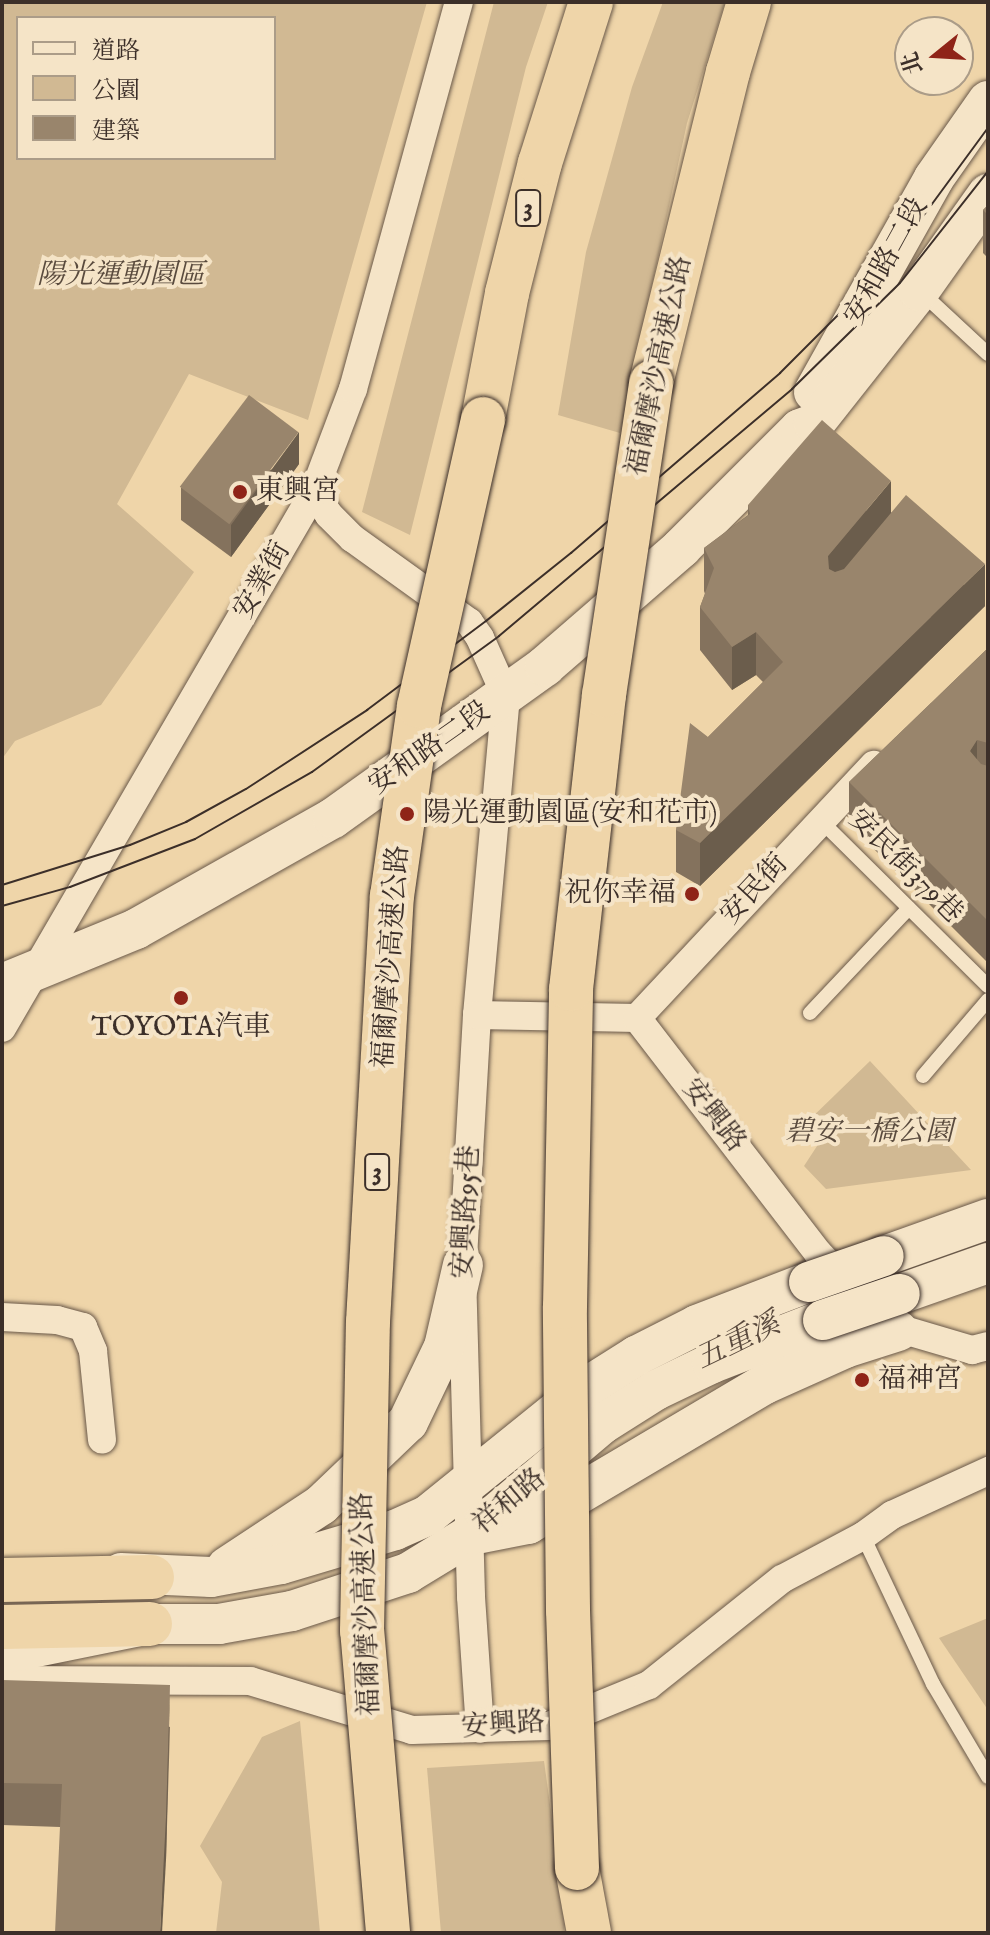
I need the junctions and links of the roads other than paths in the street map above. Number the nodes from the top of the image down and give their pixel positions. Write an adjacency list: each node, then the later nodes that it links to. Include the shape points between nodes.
1 (459, 2): 9 (street, 安業街, via 353,389)
2 (591, 2): 43 (highway, 福爾摩沙高速公路 / 3, bridge, via 540,163 507,293 419,706 392,896 368,1322 362,1615)
3 (749, 2): 44 (highway, 福爾摩沙高速公路, bridge, via 651,383 604,695 571,989 565,1307 568,1610 577,1868)
4 (988, 101): 8 (main road, 安和路二段, via 927,191 802,413)
5 (988, 194): 6 (main road, 安和路二段)
6 (919, 291): 7 (lane); 8 (main road, 安和路二段)
7 (988, 354)
8 (809, 437): 10 (main road, 安和路二段)
9 (314, 492): 10 (street, via 352,538 469,622); 14 (street, 安業街)
10 (506, 696): 14 (main road, 安和路二段, via 333,818 136,929); 18 (street, 安興路95巷)
11 (899, 740): 12 (street, 安民街)
12 (819, 820): 13 (lane, 安民街379巷); 19 (street, 安民街)
13 (909, 908): 15 (lane, 安民街379巷); 17 (lane)
14 (19, 978): 20 (street, 安業街)
15 (988, 986)
16 (988, 1000): 21 (lane)
17 (810, 1013)
18 (477, 1015): 19 (street); 24 (street, 安興路95巷)
19 (637, 1018): 26 (street, 安興路, bridge, via 818,1253)
20 (2, 1028)
21 (923, 1076)
22 (988, 1219): 30 (main road, 祥和路, bridge, via 697,1325 584,1389)
23 (988, 1263): 31 (main road, 祥和路, bridge, via 778,1337 656,1390 602,1424)
24 (463, 1265): 30 (street, 安興路95巷); 35 (main road, via 444,1347 408,1422 321,1505)
25 (2, 1317): 28 (street, via 83,1327 93,1351)
26 (893, 1328): 27 (street, via 972,1350); 31 (main road, via 765,1384 528,1524)
27 (988, 1346)
28 (102, 1440)
29 (988, 1471): 32 (street, 安興路, via 892,1515)
30 (471, 1484): 31 (street, 安興路95巷); 35 (main road, 祥和路, via 428,1515 395,1530 281,1564)
31 (472, 1534): 37 (main road, 祥和路, via 408,1573 292,1611 219,1624); 41 (street, 安興路95巷)
32 (863, 1536): 41 (street, 安興路, via 782,1579 649,1685 549,1726); 42 (lane, via 933,1684)
33 (2, 1566): 34 (main road, 祥和路, via 71,1565)
34 (152, 1577): 35 (main road, 祥和路); 36 (highway)
35 (211, 1577)
36 (2, 1580)
37 (150, 1624): 38 (highway); 39 (main road, 祥和路)
38 (2, 1627)
39 (2, 1654)
40 (2, 1680): 41 (street, 安興路, via 250,1681 412,1730)
41 (480, 1729)
42 (988, 1777)
43 (388, 1933)
44 (589, 1933)

